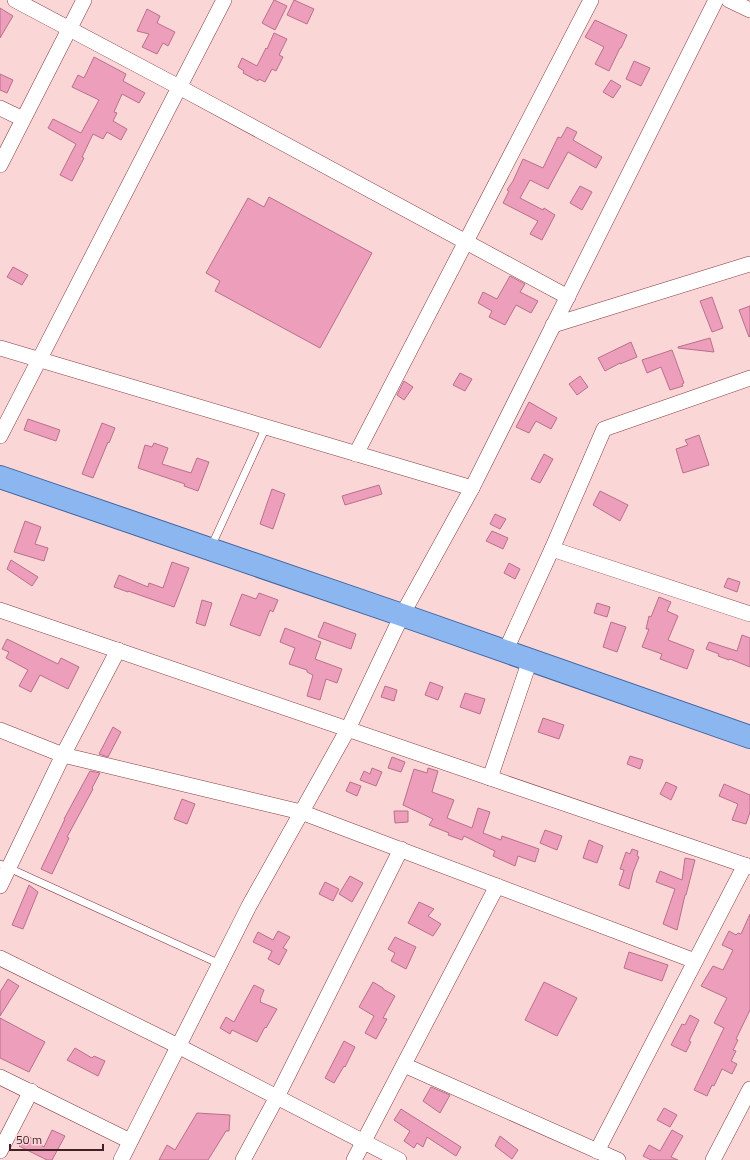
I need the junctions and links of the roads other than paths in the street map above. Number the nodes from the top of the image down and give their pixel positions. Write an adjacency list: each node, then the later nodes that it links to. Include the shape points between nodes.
1 (15, 0): 8 (street)
2 (84, 0): 8 (street)
3 (224, 0): 9 (street)
4 (591, 0): 13 (street)
5 (716, 0): 15 (street)
6 (729, 0): 7 (street)
7 (750, 10)
8 (70, 28): 9 (street); 11 (street)
9 (179, 87): 13 (street); 18 (street)
10 (0, 108): 11 (street)
11 (23, 119): 12 (street)
12 (0, 165)
13 (466, 242): 15 (street); 22 (street)
14 (750, 266): 16 (street)
15 (568, 297): 16 (street)
16 (553, 325): 24 (street)
17 (0, 348): 18 (street)
18 (38, 360): 20 (street); 21 (street)
19 (750, 378): 25 (street, via 604,429)
20 (266, 427): 22 (street); 26 (lane)
21 (0, 436)
22 (356, 454): 24 (street)
23 (0, 477): 26 (main road)
24 (472, 488): 29 (street)
25 (552, 549): 28 (street); 31 (street)
26 (210, 550): 29 (main road)
27 (0, 610): 30 (street)
28 (750, 614)
29 (402, 615): 31 (main road); 33 (street)
30 (118, 650): 33 (street); 36 (street)
31 (506, 652): 32 (main road)
32 (530, 660): 35 (main road); 37 (street)
33 (348, 729): 37 (street); 38 (street)
34 (0, 730): 36 (street)
35 (750, 737)
36 (63, 755): 38 (street); 40 (street)
37 (490, 778): 41 (street)
38 (301, 812): 39 (street); 46 (street)
39 (401, 849): 43 (street); 52 (street)
40 (4, 866): 42 (street); 46 (lane)
41 (747, 866): 45 (street)
42 (0, 886)
43 (497, 886): 45 (street); 48 (street)
44 (0, 958): 47 (street)
45 (695, 961): 55 (street)
46 (220, 964): 47 (street)
47 (178, 1046): 52 (street); 53 (street)
48 (404, 1064): 54 (street); 55 (street)
49 (0, 1077): 51 (street)
50 (750, 1089): 62 (street)
51 (31, 1091): 53 (street); 56 (street)
52 (278, 1097): 54 (street); 58 (street)
53 (130, 1141): 57 (street)
54 (363, 1142): 59 (street); 60 (street)
55 (596, 1150): 61 (street)
56 (0, 1152)
57 (121, 1160)
58 (243, 1160)
59 (354, 1160)
60 (399, 1160)
61 (618, 1160)
62 (713, 1160)

